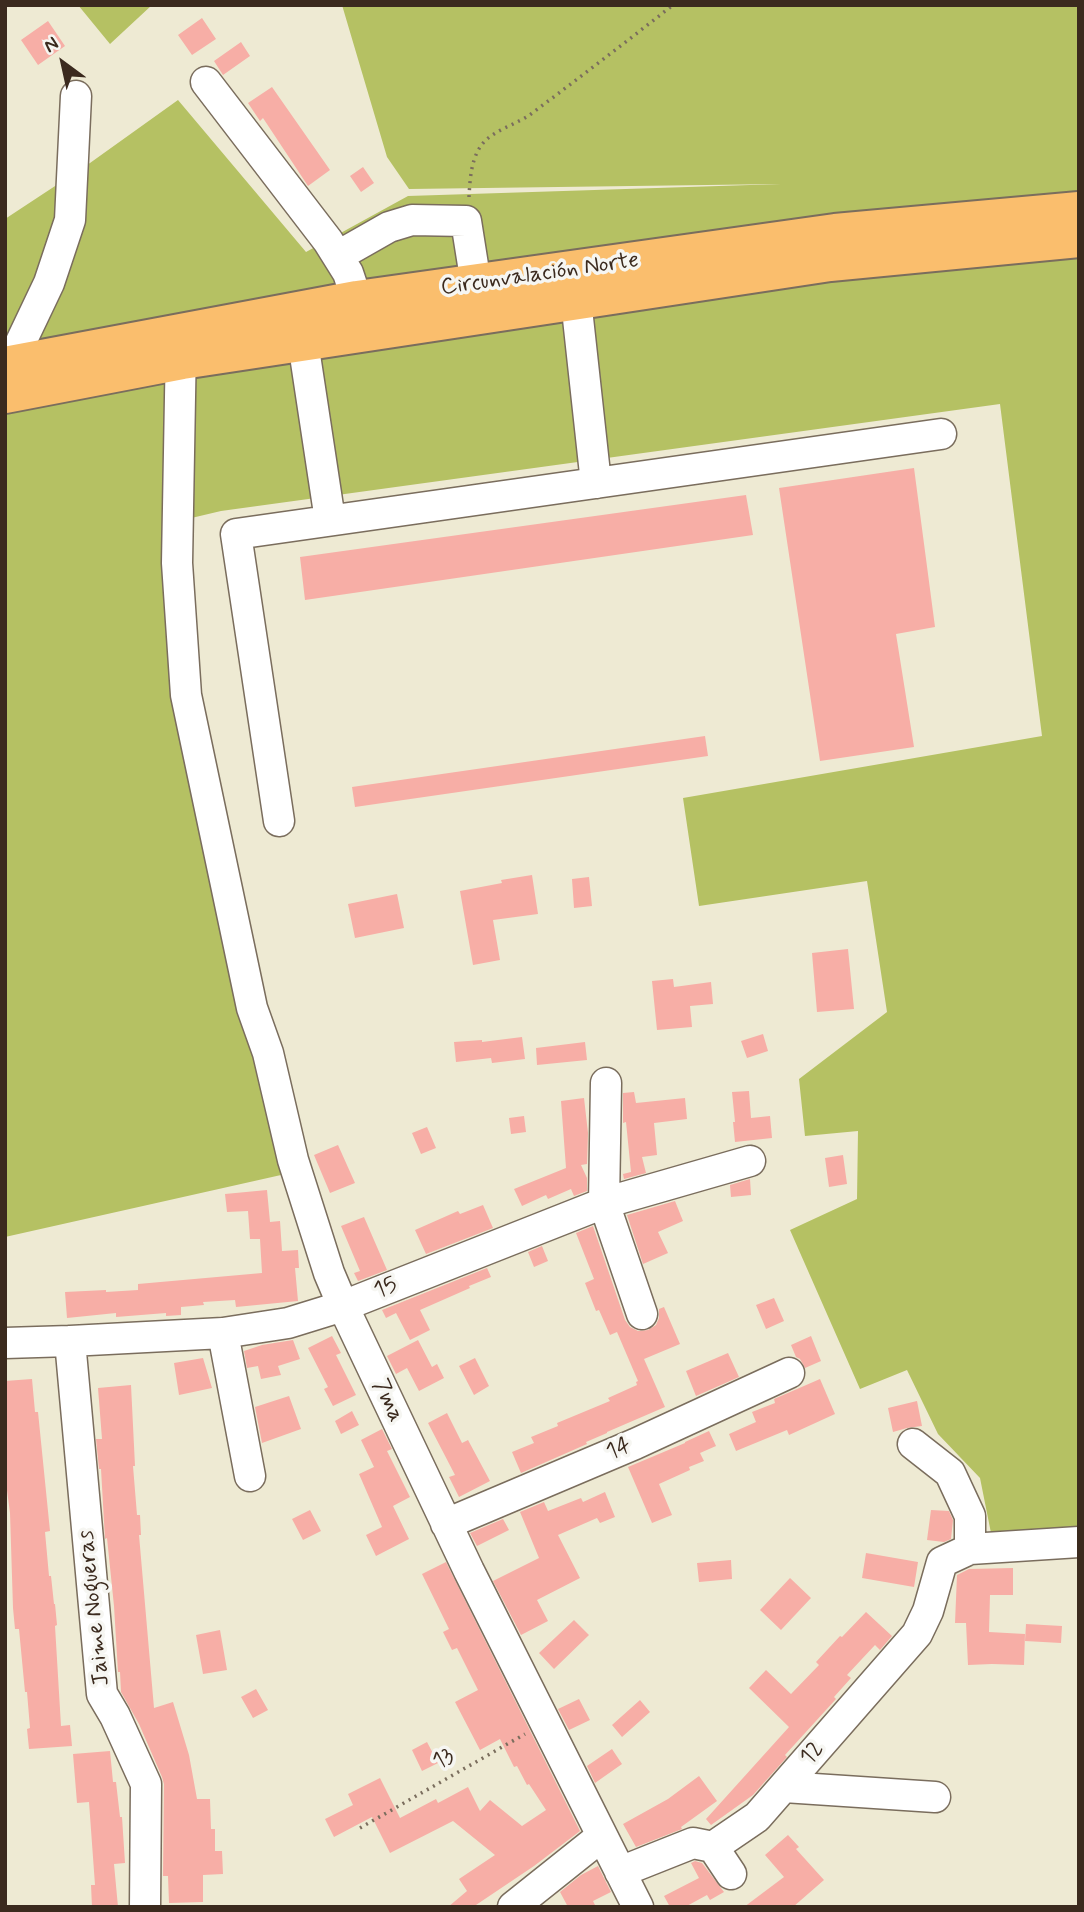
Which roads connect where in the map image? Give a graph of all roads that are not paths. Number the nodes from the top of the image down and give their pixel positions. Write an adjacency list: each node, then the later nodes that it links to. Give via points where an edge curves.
1 (206, 82): 5 (street)
2 (76, 96): 11 (street, via 70,220)
3 (1079, 211): 7 (highway, Circunvalación Norte, via 835,233)
4 (1079, 238): 7 (highway, Circunvalación Norte)
5 (338, 256): 6 (street, via 389,227 412,220 466,221); 8 (street)
6 (476, 284): 7 (highway, Circunvalación Norte); 8 (highway, Circunvalación Norte)
7 (573, 285): 9 (highway, Circunvalación Norte); 13 (street)
8 (357, 300): 10 (highway, Circunvalación Norte)
9 (303, 342): 10 (highway, Circunvalación Norte); 14 (street)
10 (182, 347): 11 (highway, Circunvalación Norte); 19 (street, 7ma, via 177,563 186,695 252,1008 268,1053 293,1160)
11 (7, 375)
12 (940, 434): 13 (street)
13 (596, 483): 14 (street)
14 (330, 520): 15 (street, via 236,534)
15 (279, 821)
16 (606, 1083): 18 (street)
17 (750, 1161): 18 (street, 15)
18 (604, 1203): 19 (street, 15); 20 (street)
19 (342, 1306): 21 (street, 15, via 288,1323); 27 (street, 7ma)
20 (642, 1314)
21 (223, 1333): 22 (street, 15); 26 (street)
22 (70, 1341): 23 (street, 15); 36 (street, Jaime Nogueras, via 102,1695 146,1784)
23 (5, 1343)
24 (789, 1373): 27 (street, 14)
25 (914, 1444): 29 (street, via 950,1473 970,1516)
26 (250, 1476)
27 (446, 1524): 32 (street, 7ma)
28 (1079, 1542): 29 (street)
29 (970, 1549): 30 (street, 12, via 942,1562 917,1634)
30 (784, 1787): 31 (street); 33 (street, 12, via 757,1817)
31 (935, 1797)
32 (602, 1836): 34 (street, 7ma); 37 (street)
33 (713, 1847): 34 (street, via 694,1843); 35 (street)
34 (620, 1872): 38 (street, 7ma)
35 (730, 1874)
36 (145, 1907)
37 (513, 1907)
38 (638, 1907)

